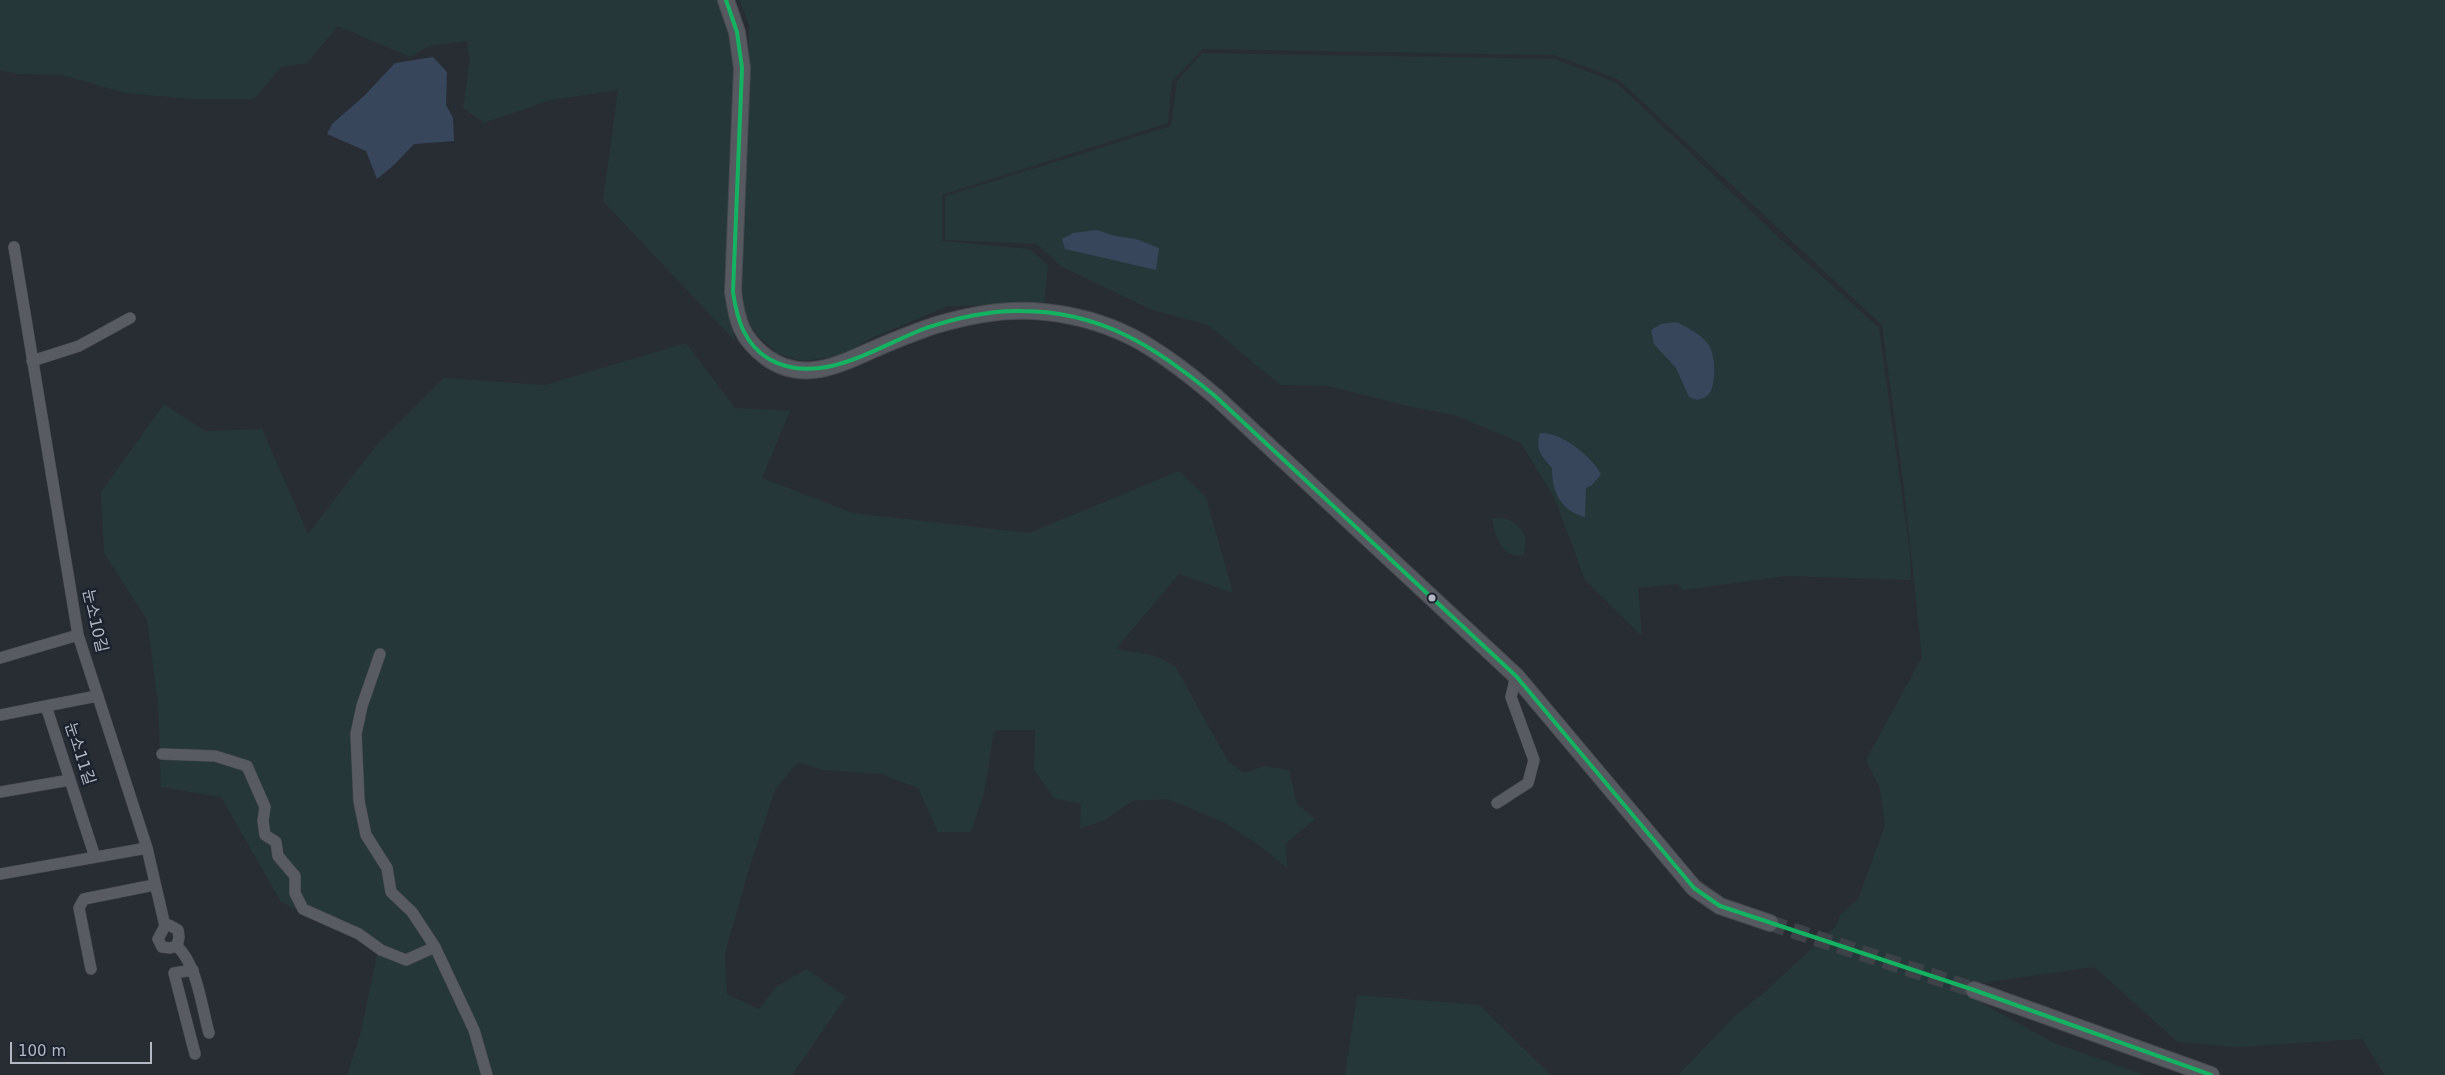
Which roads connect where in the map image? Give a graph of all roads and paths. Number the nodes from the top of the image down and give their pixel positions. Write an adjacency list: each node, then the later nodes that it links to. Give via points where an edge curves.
1 (726, 0): 8 (street, via 737,32 742,68 733,292 736,318 754,347 780,365 820,371 936,326 986,314 1034,311 1092,321 1119,330 1169,358 1215,396)
2 (14, 247): 4 (street, 눈소10길)
3 (130, 318): 4 (street, via 79,346)
4 (32, 361): 5 (street, 눈소10길)
5 (78, 635): 7 (street); 9 (street, 눈소10길)
6 (380, 654): 21 (street, via 356,734 358,801 366,835 388,868 391,892 412,912)
7 (0, 658)
8 (1516, 676): 15 (street, via 1511,697 1534,760 1528,783); 20 (street, via 1694,888 1720,906)
9 (97, 696): 10 (street); 16 (street, 눈소10길)
10 (46, 706): 11 (street); 13 (street, 눈소11길)
11 (0, 715)
12 (162, 754): 21 (street, via 215,756 247,766 265,807 265,835 276,842 278,856 294,876 295,893 303,909 406,960)
13 (70, 780): 14 (street); 17 (street, 눈소11길)
14 (0, 792)
15 (1497, 803)
16 (148, 848): 17 (street); 19 (street, 눈소10길)
17 (95, 857): 18 (street)
18 (0, 874)
19 (154, 884): 22 (street, via 84,899 79,908); 23 (street, 눈소10길, via 165,926 158,939 162,947 177,946)
20 (1770, 922)
21 (435, 947): 27 (street, via 474,1030)
22 (91, 969)
23 (193, 970): 25 (street); 26 (street, via 174,973)
24 (1974, 990): 28 (street)
25 (209, 1033)
26 (195, 1054)
27 (487, 1075)
28 (2211, 1075)

